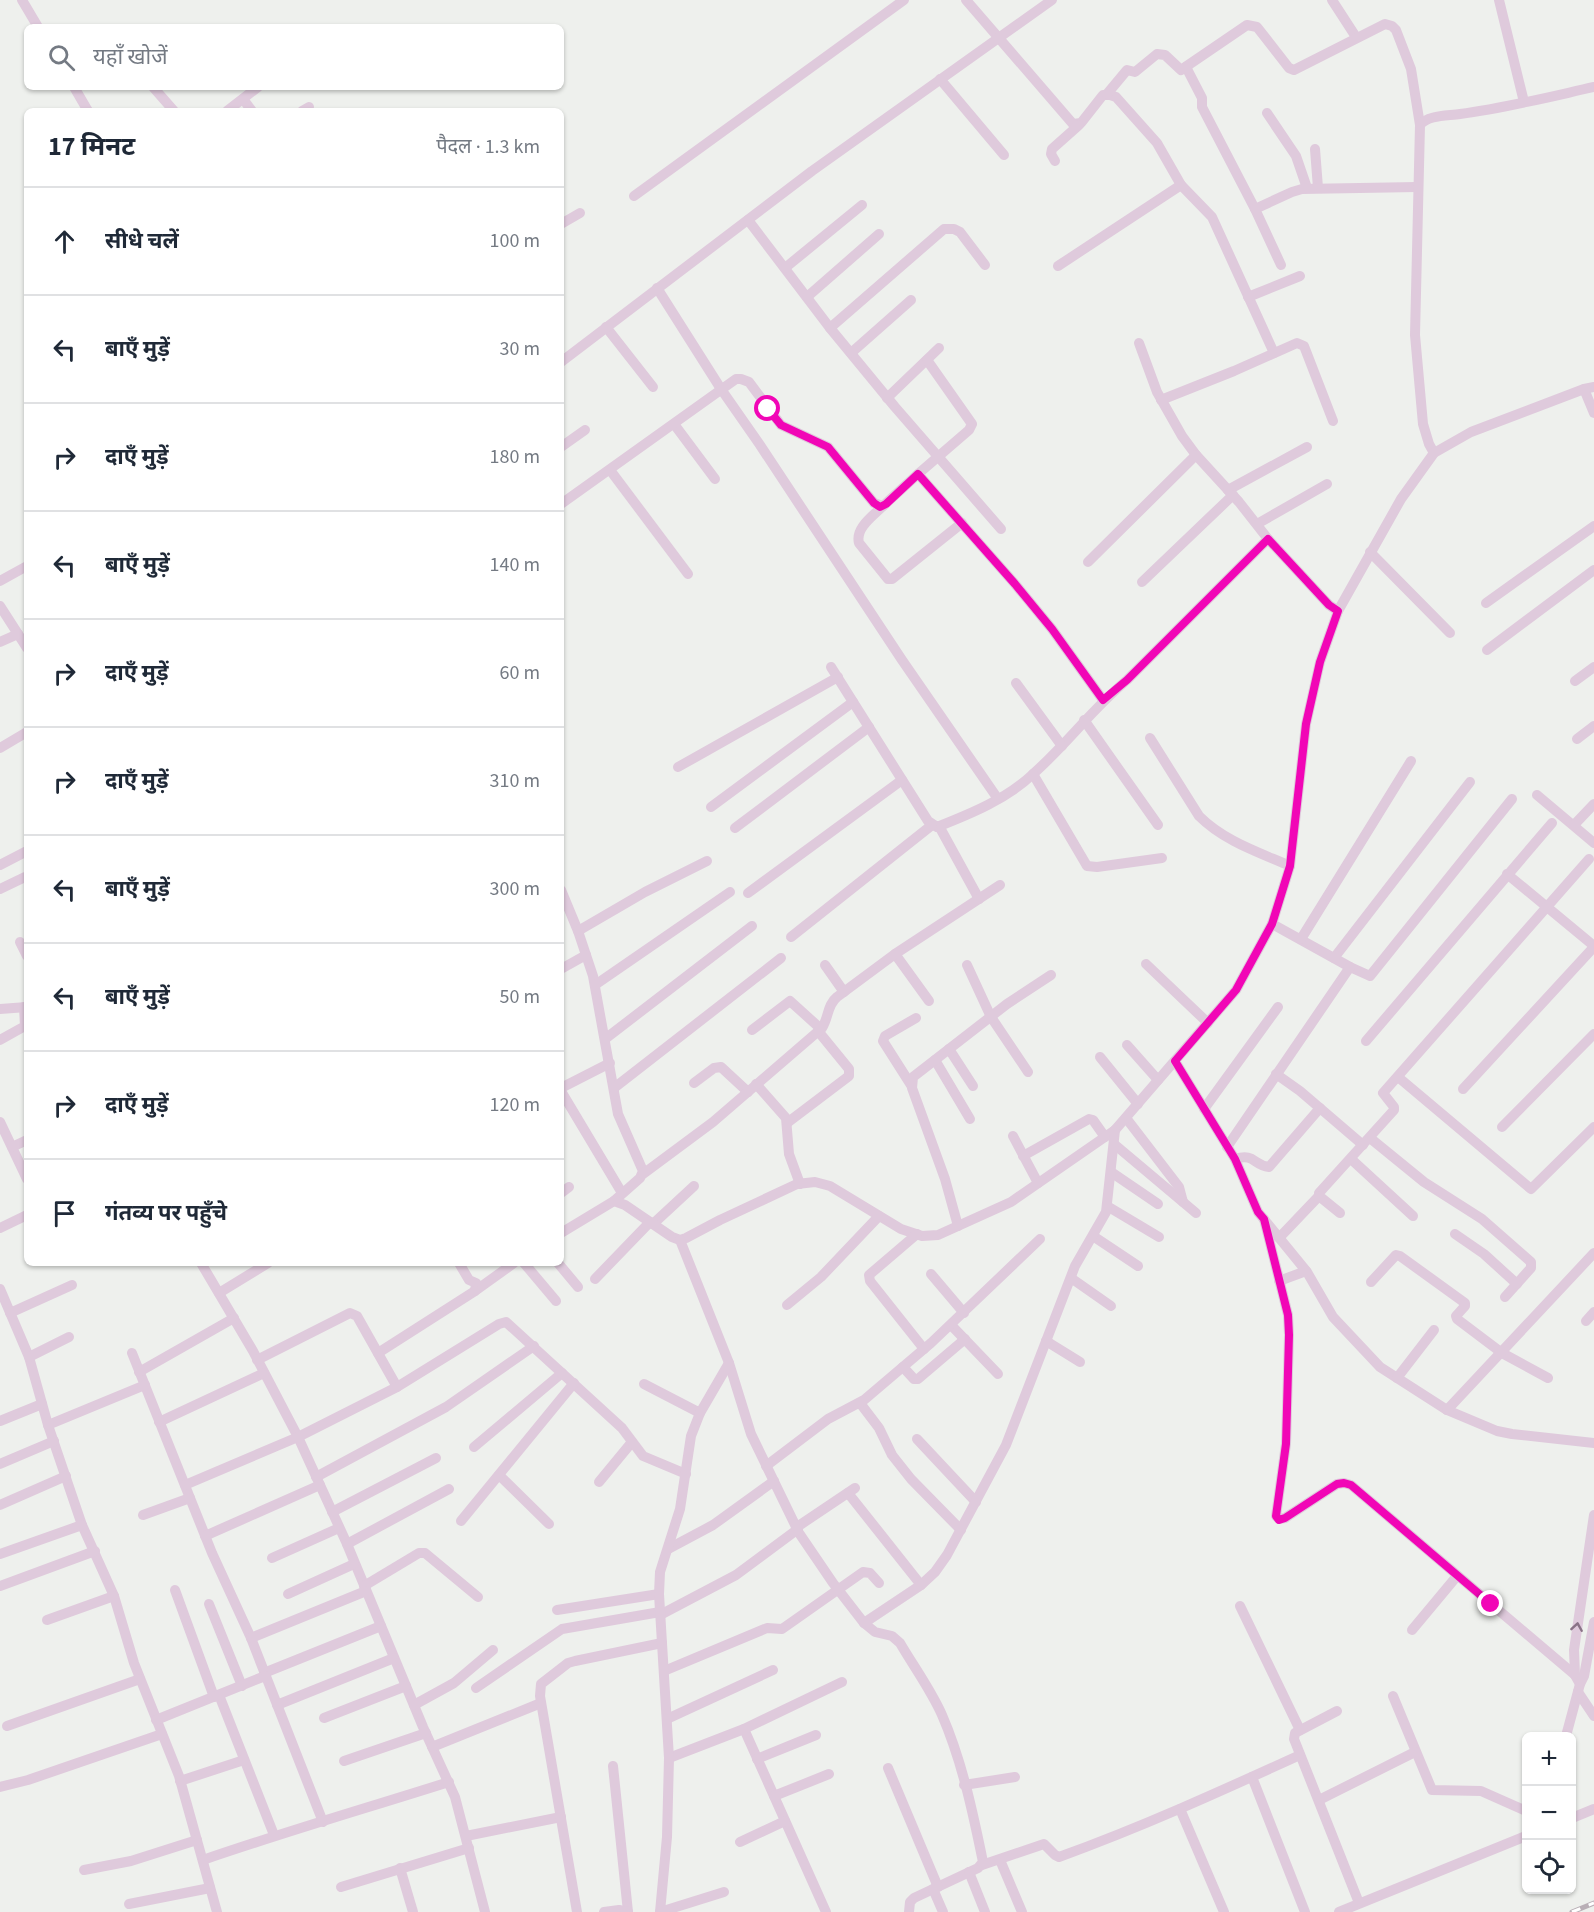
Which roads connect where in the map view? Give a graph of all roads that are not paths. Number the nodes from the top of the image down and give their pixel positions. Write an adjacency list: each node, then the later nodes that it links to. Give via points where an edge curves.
1 (22, 0): 7 (street)
2 (904, 0): 32 (street)
3 (966, 0): 8 (street)
4 (1052, 0): 8 (street)
5 (1332, 0): 9 (street)
6 (1499, 0): 18 (street)
7 (36, 24)
8 (998, 37): 11 (street); 24 (street, via 1070,121)
9 (1356, 37): 10 (street, via 1294,70 1251,25); 25 (street, via 1385,24 1396,30 1411,69)
10 (1186, 67): 16 (street, via 1179,70 1165,55 1157,54 1135,72 1127,70); 34 (street, via 1202,98 1202,107)
11 (940, 79): 27 (street); 36 (street)
12 (1594, 87): 18 (street)
13 (79, 90): 19 (street)
14 (156, 90): 20 (street)
15 (254, 90): 17 (street)
16 (1107, 94): 24 (street); 29 (street, via 1116,97 1151,136)
17 (243, 99): 21 (street); 22 (street)
18 (1524, 102): 25 (street, via 1434,117)
19 (87, 108)
20 (171, 108)
21 (231, 108)
22 (250, 108)
23 (1267, 112): 31 (street)
24 (1079, 125): 28 (street, via 1053,149)
25 (1420, 125): 30 (street)
26 (1315, 149): 31 (street)
27 (1004, 155)
28 (1055, 161)
29 (1181, 185): 41 (street); 46 (street, via 1212,217)
30 (1417, 186): 31 (street); 67 (street, via 1415,335 1423,424)
31 (1313, 188): 34 (street, via 1292,192)
32 (634, 196)
33 (862, 205): 42 (street)
34 (1255, 209): 40 (street)
35 (580, 213): 37 (street)
36 (748, 220): 42 (street); 44 (street)
37 (564, 222)
38 (879, 234): 45 (street)
39 (985, 265): 49 (street, via 960,232 944,229)
40 (1281, 265)
41 (1058, 266)
42 (784, 268): 45 (street)
43 (1300, 276): 46 (street)
44 (657, 288): 48 (street); 58 (street)
45 (807, 297): 49 (street)
46 (1248, 297): 53 (street)
47 (911, 300): 52 (street)
48 (606, 327): 54 (street); 56 (street)
49 (830, 328): 52 (street)
50 (1139, 343): 60 (street)
51 (939, 348): 55 (street)
52 (851, 353): 59 (street)
53 (1274, 353): 60 (street); 62 (street, via 1298,343 1304,346)
54 (564, 360)
55 (927, 360): 59 (street); 69 (street, via 972,424)
56 (653, 387)
57 (1589, 388): 61 (street); 67 (street, via 1472,432)
58 (721, 389): 63 (street); 76 (street, via 735,379 749,382 777,423 825,444 874,503); 118 (street)
59 (887, 398): 69 (street)
60 (1161, 400): 68 (street)
61 (1594, 412)
62 (1333, 421)
63 (674, 424): 70 (street); 72 (street)
64 (585, 430): 65 (street)
65 (564, 445)
66 (1307, 447): 74 (street)
67 (1434, 453): 82 (street)
68 (1196, 455): 74 (street); 83 (street)
69 (938, 456): 71 (street); 80 (street)
70 (610, 470): 75 (street); 86 (street)
71 (918, 474): 76 (street); 77 (street)
72 (715, 479)
73 (1327, 484): 78 (street)
74 (1231, 493): 78 (street); 88 (street)
75 (564, 502)
76 (883, 506): 77 (street, via 857,538 888,579)
77 (962, 523): 102 (street, via 1052,629)
78 (1257, 524): 81 (street)
79 (1594, 526): 89 (street)
80 (1001, 529)
81 (1268, 539): 91 (street); 102 (street)
82 (1370, 552): 91 (street); 92 (street)
83 (1088, 562)
84 (24, 568): 87 (street)
85 (1594, 570): 96 (street)
86 (688, 574)
87 (0, 580)
88 (1142, 582)
89 (1486, 603)
90 (0, 606): 93 (street)
91 (1338, 611): 134 (street, via 1320,662 1304,739)
92 (1450, 633)
93 (18, 634): 94 (street); 95 (street)
94 (0, 642)
95 (24, 643)
96 (1487, 650)
97 (831, 667): 99 (street)
98 (1594, 667): 100 (street)
99 (838, 677): 103 (street); 113 (street)
100 (1575, 681)
101 (1016, 683): 110 (street)
102 (1103, 700): 104 (street)
103 (853, 702): 106 (street); 121 (street)
104 (1084, 720): 110 (street); 124 (street)
105 (1594, 726): 109 (street)
106 (869, 727): 115 (street); 126 (street)
107 (24, 734): 111 (street)
108 (1150, 738): 134 (street, via 1199,816 1213,829)
109 (1577, 739)
110 (1062, 746): 114 (street)
111 (0, 748)
112 (1411, 761): 149 (street)
113 (678, 767)
114 (1033, 774): 118 (street); 130 (street, via 1087,866)
115 (902, 780): 123 (street); 141 (street)
116 (1470, 782): 156 (street)
117 (1537, 795): 125 (street)
118 (998, 799): 123 (street)
119 (1512, 799): 161 (street, via 1372,974 1367,976)
120 (1594, 804): 125 (street)
121 (711, 807)
122 (1552, 823): 135 (street)
123 (936, 825): 142 (street); 148 (street)
124 (1158, 825)
125 (1574, 825): 127 (street)
126 (735, 828)
127 (1594, 843)
128 (24, 852): 129 (street)
129 (15, 857): 133 (street); 136 (street)
130 (1161, 858)
131 (1589, 859): 143 (street)
132 (707, 861): 147 (street)
133 (0, 864)
134 (1290, 866): 145 (street)
135 (1508, 874): 143 (street); 178 (street)
136 (24, 875)
137 (24, 880): 139 (street)
138 (1000, 885): 142 (street)
139 (0, 889)
140 (730, 892): 163 (street)
141 (748, 893)
142 (979, 899): 153 (street)
143 (1547, 907): 151 (street); 187 (street)
144 (565, 913): 147 (street)
145 (1272, 924): 149 (street); 171 (street, via 1236,990)
146 (752, 927): 176 (street)
147 (578, 931): 154 (street)
148 (791, 937)
149 (1300, 939): 156 (street)
150 (20, 942): 152 (street)
151 (1594, 947): 195 (street)
152 (24, 950)
153 (895, 954): 164 (street); 165 (street)
154 (586, 955): 160 (street); 163 (street)
155 (781, 958): 193 (street)
156 (1334, 958): 161 (street)
157 (967, 964): 169 (street)
158 (1146, 964): 171 (street)
159 (825, 965): 164 (street)
160 (564, 967)
161 (1350, 967): 186 (street)
162 (1051, 975): 169 (street)
163 (595, 985): 176 (street)
164 (844, 992): 174 (street, via 832,1001)
165 (928, 1001)
166 (24, 1007): 168 (street)
167 (1278, 1007): 199 (street)
168 (0, 1009)
169 (991, 1017): 180 (street); 185 (street)
170 (916, 1018): 190 (street, via 883,1041)
171 (1208, 1023): 183 (street)
172 (24, 1027): 177 (street)
173 (752, 1030): 174 (street, via 790,1001)
174 (820, 1030): 194 (street); 203 (street, via 849,1069 849,1076)
175 (1594, 1034): 204 (street)
176 (605, 1039): 184 (street)
177 (0, 1040)
178 (1366, 1041)
179 (1127, 1045): 188 (street)
180 (949, 1049): 182 (street); 191 (street)
181 (1100, 1057): 197 (street)
182 (935, 1060): 190 (street, via 913,1077); 201 (street)
183 (1175, 1061): 188 (street); 199 (street)
184 (610, 1063): 192 (street); 193 (street)
185 (1028, 1072)
186 (1276, 1074): 198 (street); 211 (street)
187 (1398, 1077): 205 (street, via 1531,1189); 209 (street, via 1383,1095 1394,1108)
188 (1158, 1080): 197 (street)
189 (694, 1083): 194 (street, via 721,1067)
190 (911, 1085): 233 (street)
191 (973, 1086)
192 (564, 1088)
193 (614, 1088): 217 (street, via 618,1114)
194 (752, 1088): 203 (street, via 783,1114); 217 (street)
195 (1463, 1089)
196 (564, 1096): 222 (street)
197 (1138, 1104): 200 (street)
198 (1320, 1108): 209 (street); 213 (street, via 1269,1167 1251,1157)
199 (1204, 1109): 211 (street)
200 (1126, 1118): 208 (street); 223 (street, via 1179,1187)
201 (970, 1119)
202 (0, 1122): 210 (street)
203 (787, 1123): 219 (street, via 789,1150)
204 (1502, 1127)
205 (1594, 1127)
206 (1013, 1136): 212 (street)
207 (24, 1141): 210 (street)
208 (1109, 1141): 212 (street, via 1089,1119); 215 (street); 218 (street); 223 (street)
209 (1366, 1142): 214 (street); 257 (street, via 1482,1219 1531,1262 1531,1268)
210 (12, 1147): 216 (street)
211 (1227, 1147): 213 (street)
212 (1023, 1156): 218 (street)
213 (1235, 1159): 231 (street)
214 (1351, 1159): 221 (street); 230 (street)
215 (1111, 1172): 224 (street); 225 (street)
216 (24, 1173)
217 (643, 1174): 222 (street)
218 (1038, 1183): 233 (street, via 1011,1202)
219 (800, 1184): 229 (street, via 830,1186); 242 (street)
220 (694, 1186): 232 (street)
221 (1319, 1196): 227 (street); 240 (street)
222 (618, 1197): 232 (street); 235 (street)
223 (1183, 1202): 226 (street)
224 (1158, 1204)
225 (1107, 1206): 238 (street); 239 (street)
226 (1196, 1213)
227 (1340, 1213)
228 (24, 1216): 234 (street)
229 (879, 1216): 236 (street); 265 (street, via 821,1277)
230 (1413, 1216)
231 (1264, 1219): 240 (street); 255 (street)
232 (651, 1223): 242 (street); 254 (street)
233 (958, 1226): 236 (street, via 938,1235)
234 (0, 1228)
235 (564, 1231)
236 (917, 1234): 278 (street, via 869,1275)
237 (1455, 1234): 257 (street)
238 (1093, 1236): 250 (street); 253 (street)
239 (1159, 1237)
240 (1280, 1238): 251 (street)
241 (1040, 1239): 269 (street)
242 (680, 1240): 285 (street)
243 (1594, 1253): 281 (street)
244 (203, 1266): 262 (street)
245 (263, 1266): 262 (street)
246 (461, 1266): 261 (street, via 469,1280 476,1283)
247 (510, 1266): 261 (street)
248 (527, 1266): 264 (street)
249 (560, 1266): 259 (street)
250 (1138, 1266)
251 (1306, 1271): 255 (street); 291 (street, via 1333,1317 1380,1367)
252 (931, 1274): 269 (street)
253 (1071, 1278): 266 (street); 276 (street)
254 (595, 1279)
255 (1279, 1281): 340 (street, via 1288,1315 1290,1350 1286,1444 1276,1516 1279,1520 1285,1518 1344,1483)
256 (1371, 1282): 281 (street, via 1396,1255 1400,1256 1465,1303 1457,1319)
257 (1517, 1284): 263 (street)
258 (72, 1285): 268 (street)
259 (578, 1287)
260 (0, 1289): 268 (street)
261 (475, 1291): 280 (street)
262 (219, 1293): 270 (street)
263 (1505, 1297)
264 (556, 1301)
265 (787, 1305)
266 (1111, 1306)
267 (1594, 1312): 271 (street)
268 (10, 1313): 282 (street)
269 (964, 1313): 272 (street)
270 (234, 1318): 283 (street); 287 (street)
271 (1586, 1321)
272 (951, 1324): 275 (street); 278 (street)
273 (1434, 1330): 291 (street)
274 (69, 1337): 282 (street)
275 (965, 1338): 286 (street, via 918,1379); 290 (street)
276 (1046, 1341): 284 (street); 322 (street, via 1010,1436)
277 (534, 1346): 289 (street); 296 (street, via 503,1323); 316 (street, via 446,1407)
278 (924, 1349): 286 (street)
279 (132, 1353): 287 (street)
280 (378, 1353): 283 (street, via 357,1316 350,1313); 296 (street)
281 (1502, 1353): 292 (street); 299 (street)
282 (29, 1357): 298 (street)
283 (257, 1360): 288 (street)
284 (1080, 1362)
285 (729, 1363): 300 (street); 312 (street, via 751,1434)
286 (903, 1367): 297 (street)
287 (139, 1372): 295 (street)
288 (264, 1373): 302 (street); 304 (street)
289 (562, 1373): 293 (street); 309 (street)
290 (998, 1374)
291 (1397, 1378): 299 (street)
292 (1548, 1378)
293 (574, 1383): 307 (street); 314 (street)
294 (644, 1384): 300 (street)
295 (145, 1385): 302 (street); 303 (street)
296 (397, 1387): 304 (street)
297 (860, 1403): 312 (street, via 828,1419); 332 (street, via 911,1479)
298 (42, 1404): 301 (street); 303 (street)
299 (1447, 1410): 308 (street, via 1497,1431)
300 (700, 1413): 313 (street)
301 (0, 1421)
302 (159, 1422): 319 (street)
303 (48, 1425): 306 (street)
304 (298, 1437): 316 (street); 319 (street)
305 (917, 1439): 322 (street)
306 (54, 1441): 311 (street); 315 (street)
307 (632, 1442): 313 (street, via 643,1456); 318 (street)
308 (1594, 1443)
309 (474, 1447)
310 (436, 1458): 324 (street)
311 (0, 1464)
312 (766, 1466): 317 (street)
313 (686, 1474): 335 (street)
314 (499, 1475): 327 (street); 328 (street)
315 (66, 1476): 323 (street); 329 (street)
316 (318, 1481): 324 (street); 333 (street)
317 (774, 1481): 331 (street); 335 (street, via 713,1525)
318 (599, 1482)
319 (185, 1485): 321 (street)
320 (449, 1489): 334 (street)
321 (190, 1498): 325 (street); 333 (street)
322 (976, 1502): 332 (street)
323 (0, 1505)
324 (332, 1512): 330 (street)
325 (143, 1515)
326 (1594, 1515): 369 (street, one-way to 326, via 1574,1650)
327 (461, 1521)
328 (549, 1524)
329 (82, 1525): 336 (street); 337 (street)
330 (339, 1528): 334 (street); 338 (street)
331 (797, 1528): 342 (street, via 851,1490); 345 (street); 354 (street, via 736,1575)
332 (961, 1530): 342 (street, via 947,1556)
333 (205, 1536): 360 (street)
334 (347, 1544): 339 (street)
335 (668, 1549): 348 (street, via 660,1572)
336 (95, 1551): 343 (street); 349 (street)
337 (0, 1554)
338 (272, 1558)
339 (354, 1564): 344 (street); 347 (street)
340 (1457, 1576): 359 (street); 369 (street)
341 (879, 1583): 345 (street, via 867,1571)
342 (921, 1585): 357 (street)
343 (0, 1586)
344 (365, 1588): 350 (street, via 422,1552); 358 (street); 360 (street)
345 (837, 1589): 357 (street); 365 (street, via 782,1629 767,1628)
346 (175, 1590): 373 (street)
347 (288, 1594)
348 (659, 1594): 353 (street); 354 (street)
349 (114, 1596): 355 (street); 367 (street)
350 (478, 1597)
351 (209, 1604): 370 (street)
352 (1240, 1606): 385 (street)
353 (557, 1611)
354 (660, 1614): 361 (street); 372 (street, via 562,1629)
355 (47, 1620)
356 (1594, 1622): 369 (street, via 1584,1676)
357 (864, 1623): 404 (street, via 900,1643 942,1715)
358 (381, 1626): 363 (street); 366 (street)
359 (1412, 1630)
360 (251, 1638): 366 (street)
361 (662, 1643): 365 (street); 375 (street, via 568,1663 541,1684)
362 (493, 1650): 377 (street, via 454,1683)
363 (394, 1658): 371 (street); 376 (street)
364 (773, 1670): 381 (street)
365 (664, 1671): 381 (street)
366 (265, 1675): 370 (street); 376 (street)
367 (140, 1679): 382 (street); 383 (street)
368 (842, 1682): 384 (street)
369 (1578, 1684): 379 (street); 386 (street)
370 (242, 1686): 373 (street)
371 (406, 1686): 377 (street); 380 (street)
372 (476, 1688)
373 (217, 1696): 382 (street); 395 (street)
374 (1393, 1696): 391 (street)
375 (541, 1703): 390 (street); 412 (street)
376 (277, 1705): 414 (street)
377 (414, 1705): 387 (street)
378 (1337, 1711): 385 (street)
379 (1594, 1716)
380 (324, 1718)
381 (667, 1719): 393 (street)
382 (156, 1720): 388 (street)
383 (7, 1726)
384 (744, 1729): 393 (street); 394 (street)
385 (1300, 1730): 392 (street, via 1294,1736)
386 (1567, 1732)
387 (426, 1733): 390 (street); 396 (street)
388 (162, 1734): 402 (street); 405 (street)
389 (816, 1735): 394 (street)
390 (432, 1747): 403 (street)
391 (1415, 1752): 407 (street); 409 (street, via 1432,1790 1481,1791)
392 (1300, 1755): 400 (street); 407 (street)
393 (669, 1758): 438 (street)
394 (757, 1759): 406 (street)
395 (244, 1760): 402 (street); 415 (street)
396 (344, 1761)
397 (613, 1766): 437 (street)
398 (888, 1768): 428 (street)
399 (829, 1774): 406 (street)
400 (1252, 1776): 408 (street); 445 (street)
401 (1016, 1777): 404 (street)
402 (180, 1781): 417 (street)
403 (448, 1782): 414 (street); 418 (street)
404 (964, 1785): 422 (street)
405 (0, 1788)
406 (774, 1796): 413 (street)
407 (1319, 1800): 431 (street)
408 (1180, 1809): 421 (street, via 1059,1857 1044,1844); 444 (street)
409 (1522, 1809)
410 (1594, 1809): 411 (street)
411 (1576, 1816)
412 (561, 1817): 418 (street); 435 (street)
413 (785, 1821): 419 (street); 439 (street)
414 (323, 1822): 415 (street)
415 (274, 1835): 420 (street)
416 (1522, 1838): 431 (street)
417 (197, 1840): 420 (street); 424 (street, via 131,1861)
418 (467, 1842): 423 (street); 434 (street)
419 (740, 1842)
420 (203, 1860): 427 (street)
421 (1000, 1860): 422 (street); 443 (street)
422 (982, 1865): 425 (street)
423 (400, 1868): 426 (street); 433 (street)
424 (84, 1870)
425 (969, 1872): 428 (street); 442 (street)
426 (341, 1887)
427 (210, 1888): 430 (street); 432 (street)
428 (936, 1888): 440 (street, via 914,1898); 441 (street)
429 (724, 1892): 438 (street)
430 (129, 1904)
431 (1359, 1904): 446 (street)
432 (217, 1912)
433 (414, 1912)
434 (485, 1912)
435 (577, 1912)
436 (604, 1912): 437 (street)
437 (628, 1912)
438 (660, 1912)
439 (826, 1912)
440 (909, 1912)
441 (944, 1912)
442 (985, 1912)
443 (1022, 1912)
444 (1224, 1912)
445 (1305, 1912)
446 (1339, 1912)

